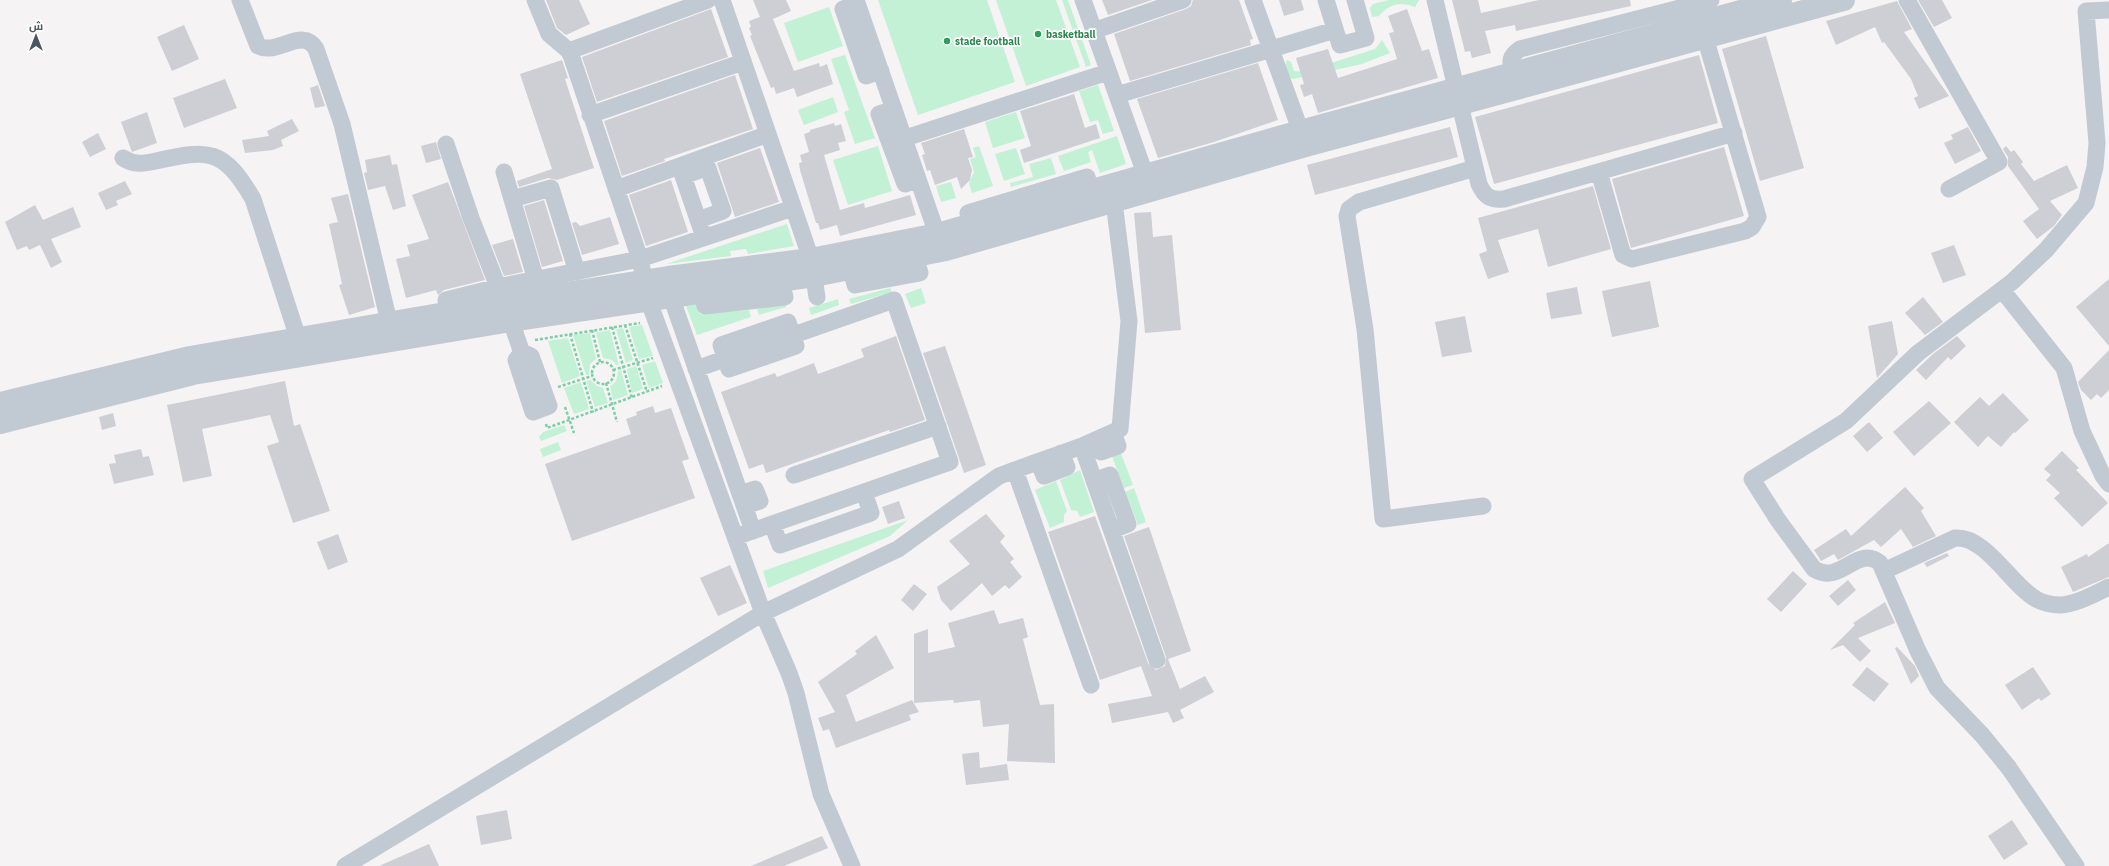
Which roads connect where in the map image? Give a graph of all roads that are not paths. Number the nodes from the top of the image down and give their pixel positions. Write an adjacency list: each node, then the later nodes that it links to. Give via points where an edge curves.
1 (240, 0): 56 (street, via 258,46 275,48 302,39 313,43 316,49 342,124)
2 (535, 0): 20 (street, via 549,34)
3 (708, 0): 20 (street)
4 (722, 0): 21 (street)
5 (1083, 0): 17 (street)
6 (1183, 0): 17 (street)
7 (1253, 0): 19 (street)
8 (1354, 0): 14 (street); 18 (street, via 1366,38 1340,45)
9 (1435, 0): 24 (street)
10 (1781, 0): 16 (street)
11 (1844, 0): 16 (street)
12 (1907, 0): 38 (street, via 1999,162)
13 (857, 2): 29 (street, via 843,9 866,76 881,71 894,109 878,114)
14 (1327, 4): 18 (street)
15 (2109, 10): 51 (street, via 2086,12 2097,142 2095,166 2086,203 2046,250)
16 (1701, 12): 24 (street); 24 (street, via 1513,73); 26 (street)
17 (1093, 30): 22 (street)
18 (1335, 30): 19 (street)
19 (1270, 49): 23 (street); 28 (street)
20 (569, 51): 25 (street)
21 (743, 62): 25 (street); 27 (street)
22 (1108, 72): 23 (street); 29 (street)
23 (1117, 95): 36 (street)
24 (1457, 96): 28 (street); 33 (street)
25 (590, 115): 37 (street)
26 (1734, 133): 35 (street); 35 (street, via 1758,217 1752,227 1745,231 1632,259 1623,255)
27 (768, 134): 32 (street); 41 (street)
28 (1303, 138): 36 (street)
29 (897, 141): 44 (street, via 905,184 918,179)
30 (446, 144): 49 (street)
31 (123, 158): 58 (street, via 130,163 140,164 200,154 212,156 229,166 243,181 253,199)
32 (706, 162): 37 (street); 42 (street, via 683,176); 42 (street, via 723,211)
33 (1475, 168): 35 (street, via 1484,195 1492,200 1504,199); 71 (street, via 1359,202 1349,209 1347,216 1365,329 1383,519)
34 (504, 172): 39 (street)
35 (1599, 172)
36 (1148, 183): 40 (street); 44 (street, via 1092,190 972,224)
37 (616, 189): 45 (street)
38 (1949, 189)
39 (512, 199): 47 (street, via 551,188); 48 (street)
40 (1114, 202): 44 (street); 65 (street, via 1129,321 1120,429 1113,432 1118,446 1101,452)
41 (793, 208): 43 (street); 46 (street)
42 (698, 220): 43 (street)
43 (704, 237): 45 (street)
44 (941, 242): 46 (street); 46 (street, via 915,256 851,269)
45 (640, 260): 47 (street); 50 (street)
46 (813, 268): 50 (street); 50 (street, via 781,281 701,292); 52 (street)
47 (577, 272): 48 (street)
48 (536, 280): 49 (street)
49 (498, 287): 54 (street, via 446,300)
50 (646, 290): 54 (street); 55 (street); 75 (street)
51 (2002, 290): 69 (street, via 2064,368 2082,431); 76 (street, via 1918,353 1846,421 1752,479 1814,569 1820,573 1831,574 1864,557 1873,558 1880,563)
52 (817, 297)
53 (674, 305): 60 (street)
54 (448, 312): 56 (street)
55 (511, 321): 62 (street); 63 (street, via 193,374)
56 (389, 322): 58 (street)
57 (792, 335): 59 (street, via 796,346 729,369); 59 (street, via 788,322 780,324 721,345); 64 (street, via 817,327 814,320 832,314 834,321 894,300)
58 (298, 338): 61 (street, via 190,357)
59 (726, 358): 60 (street)
60 (696, 369): 74 (street)
61 (0, 403)
62 (544, 412)
63 (0, 423)
64 (938, 426): 67 (street); 68 (street, via 954,472 905,489)
65 (1089, 443): 66 (street, via 1062,453 1067,467 1044,476 1039,462); 79 (street, via 1094,481 1110,475 1128,524 1112,530)
66 (1015, 470): 78 (street, via 999,476 898,549); 80 (street)
67 (794, 475)
68 (909, 477): 70 (street); 72 (street, via 912,464 798,503)
69 (2109, 484)
70 (864, 492): 72 (street); 73 (street, via 871,513 850,521 780,545)
71 (1483, 506)
72 (802, 514): 73 (street)
73 (772, 524): 74 (street)
74 (753, 531): 75 (street)
75 (735, 537): 78 (street)
76 (1884, 571): 77 (street, via 1955,538 1963,537 1981,547 2036,599 2060,605 2076,602); 83 (street, via 1918,651 1937,688 1982,735 2009,768)
77 (2109, 587)
78 (763, 613): 81 (street); 82 (street, via 796,693 821,794)
79 (1158, 660)
80 (1091, 685)
81 (345, 866)
82 (852, 866)
83 (2076, 866)

